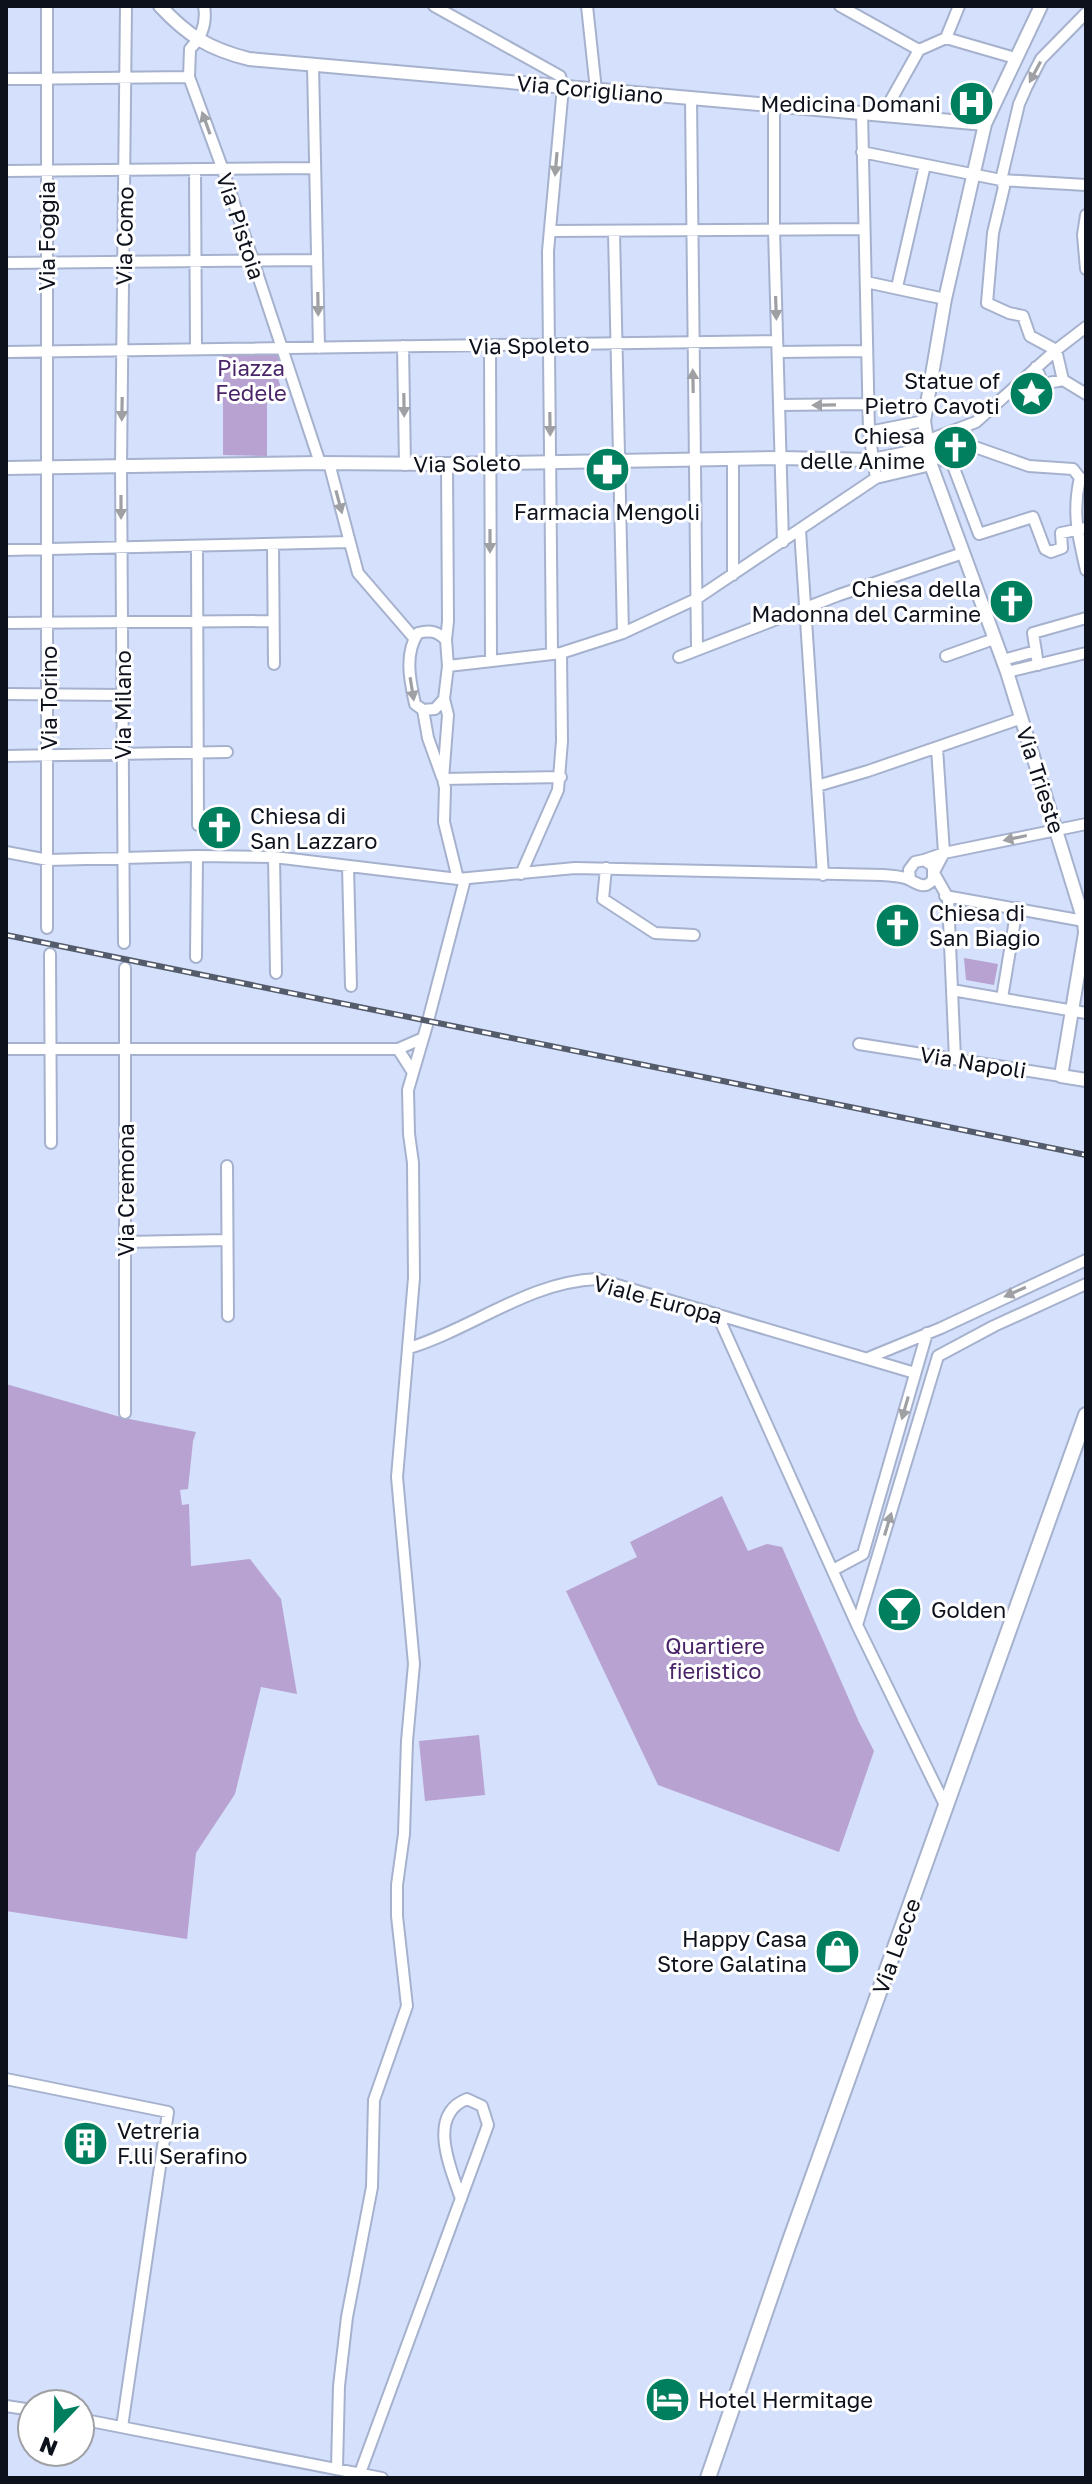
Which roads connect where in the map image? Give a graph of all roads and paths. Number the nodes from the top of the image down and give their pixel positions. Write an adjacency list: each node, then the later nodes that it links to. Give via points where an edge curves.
1 (47, 6): 17 (street, Via Foggia)
2 (126, 6): 18 (street, Via Como)
3 (160, 6): 12 (street)
4 (204, 6): 12 (street, via 205,26)
5 (434, 6): 20 (street, via 560,76)
6 (587, 6): 21 (street)
7 (840, 6): 13 (street)
8 (959, 6): 11 (street)
9 (1041, 6): 14 (street, Via Trieste)
10 (1086, 13): 36 (street, one-way to 36, via 1041,59 1027,86)
11 (946, 38): 13 (street); 14 (street)
12 (198, 41): 15 (street, Via Corigliano, via 249,59); 16 (street, via 190,49)
13 (919, 50): 25 (street)
14 (1015, 58): 26 (street, Via Trieste)
15 (313, 65): 20 (street, Via Corigliano); 29 (street)
16 (189, 77): 18 (street); 32 (street, Via Pistoia, one-way to 16)
17 (46, 78): 18 (street); 19 (street); 34 (street, Via Foggia)
18 (125, 78): 31 (street, Via Como)
19 (6, 79)
20 (563, 87): 21 (street, Via Corigliano); 41 (street, one-way to 41)
21 (596, 90): 22 (street, Via Corigliano)
22 (691, 98): 23 (street, Via Corigliano); 42 (street)
23 (774, 106): 24 (street, Via Corigliano); 40 (street)
24 (862, 112): 25 (street, Via Corigliano); 27 (street)
25 (883, 114): 26 (street, Via Corigliano)
26 (985, 124): 35 (street, Via Trieste)
27 (862, 152): 28 (street); 39 (street)
28 (925, 165): 35 (street); 52 (street)
29 (315, 168): 32 (street); 44 (street)
30 (195, 169): 31 (street); 32 (street); 45 (street)
31 (125, 170): 34 (street); 47 (street, Via Como)
32 (223, 170): 46 (street, Via Pistoia)
33 (6, 171): 34 (street)
34 (46, 171): 49 (street, Via Foggia)
35 (973, 175): 36 (street); 53 (street, Via Trieste)
36 (1001, 180): 37 (street); 64 (street, via 987,303 1023,316 1030,336)
37 (1086, 185)
38 (1086, 215): 50 (street)
39 (864, 229): 40 (street); 51 (street)
40 (774, 230): 42 (street); 61 (street, one-way to 61)
41 (550, 231): 43 (street); 56 (street)
42 (693, 231): 43 (street); 55 (street)
43 (614, 232): 57 (street)
44 (317, 260): 46 (street); 62 (street, one-way to 62)
45 (195, 261): 46 (street); 47 (street); 63 (street)
46 (252, 261): 60 (street, Via Pistoia)
47 (124, 262): 49 (street); 68 (street, Via Como)
48 (6, 263): 49 (street)
49 (46, 263): 67 (street, Via Foggia)
50 (1086, 269)
51 (866, 282): 52 (street); 65 (street)
52 (897, 287): 53 (street)
53 (945, 299): 74 (street, Via Trieste)
54 (1086, 327): 64 (street)
55 (693, 342): 57 (street, Via Spoleto); 61 (street, Via Spoleto); 79 (street, one-way to 55)
56 (549, 344): 57 (street, Via Spoleto); 58 (street, Via Spoleto); 83 (street, one-way to 83)
57 (616, 344): 82 (street)
58 (490, 345): 59 (street, Via Spoleto); 85 (street)
59 (403, 346): 62 (street, Via Spoleto); 87 (street, one-way to 87)
60 (282, 347): 62 (street, Via Spoleto); 63 (street, Via Spoleto); 84 (street, Via Pistoia)
61 (778, 347): 65 (street, Via Spoleto); 73 (street)
62 (319, 348)
63 (196, 349): 68 (street, Via Spoleto)
64 (1056, 350): 69 (street); 70 (street)
65 (867, 351): 72 (street)
66 (6, 352): 67 (street, Via Spoleto)
67 (47, 352): 68 (street, Via Spoleto); 89 (street, Via Foggia)
68 (123, 352): 88 (street, Via Como, one-way to 88)
69 (1036, 367): 70 (street, via 1043,384); 75 (street, via 976,422)
70 (1063, 380): 71 (street)
71 (1086, 394)
72 (868, 404): 73 (street, one-way to 73); 76 (street)
73 (779, 405): 78 (street)
74 (924, 421): 76 (street); 77 (street, Via Trieste)
75 (963, 427): 77 (street); 92 (street, via 972,446 1029,466 1073,469)
76 (869, 432): 81 (street)
77 (928, 453): 81 (street, Via Soleto); 91 (street); 93 (street, via 952,463 979,534 1033,517 1051,552 1062,548 1061,533); 102 (street, Via Trieste)
78 (781, 458): 80 (street, Via Soleto); 81 (street, Via Soleto); 96 (street)
79 (695, 459): 80 (street, Via Soleto); 82 (street, Via Soleto); 105 (street)
80 (733, 459): 104 (street)
81 (872, 460): 91 (street)
82 (618, 461): 83 (street, Via Soleto); 113 (street)
83 (551, 462): 85 (street, Via Soleto); 119 (street)
84 (324, 463): 87 (street, Via Soleto); 88 (street, Via Soleto); 95 (street, Via Pistoia, one-way to 95)
85 (490, 463): 86 (street, Via Soleto); 123 (street, one-way to 123)
86 (447, 464): 87 (street, Via Soleto); 116 (street)
87 (405, 465)
88 (121, 466): 89 (street, Via Soleto); 99 (street, Via Milano, one-way to 99)
89 (48, 467): 90 (street, Via Soleto); 100 (street, Via Torino)
90 (6, 468)
91 (876, 478): 94 (street)
92 (1083, 479): 93 (street, via 1074,502)
93 (1081, 529): 103 (street)
94 (800, 530): 96 (street); 106 (street)
95 (350, 542): 97 (street); 114 (street, Via Pistoia, via 358,573)
96 (783, 542): 104 (street)
97 (273, 545): 98 (street); 108 (street)
98 (197, 547): 99 (street); 111 (street)
99 (122, 548): 100 (street); 110 (street, Via Milano)
100 (48, 549): 101 (street); 109 (street, Via Torino)
101 (6, 550)
102 (963, 553): 106 (street); 115 (street, Via Trieste)
103 (1086, 570)
104 (733, 575): 105 (street)
105 (696, 599): 113 (street); 117 (street)
106 (806, 607): 117 (street); 142 (street)
107 (1086, 618): 118 (street, via 1033,633)
108 (271, 621): 111 (street); 124 (street)
109 (48, 622): 110 (street); 112 (street); 129 (street, Via Torino)
110 (122, 622): 111 (street); 130 (street, Via Milano)
111 (198, 622): 136 (street)
112 (6, 623)
113 (623, 633): 119 (street)
114 (414, 638): 116 (street, via 428,631); 132 (street, one-way to 132, via 410,684 415,704)
115 (994, 639): 121 (street); 127 (street, Via Trieste)
116 (446, 640): 126 (street)
117 (697, 650): 122 (street)
118 (1036, 651): 125 (street); 127 (street)
119 (556, 653): 123 (street); 140 (street)
120 (1086, 653): 125 (street)
121 (946, 656)
122 (679, 657)
123 (491, 660): 126 (street)
124 (274, 664)
125 (1038, 665): 127 (street)
126 (448, 666): 131 (street)
127 (1005, 666): 133 (street, Via Trieste)
128 (6, 694): 129 (street)
129 (48, 694): 130 (street); 137 (street, Via Torino)
130 (122, 695): 139 (street, Via Milano)
131 (444, 699): 132 (street, via 435,709); 141 (street, via 448,715)
132 (423, 710): 141 (street)
133 (1022, 718): 134 (street); 145 (street, Via Trieste)
134 (937, 748): 142 (street); 147 (street)
135 (227, 752): 136 (street)
136 (197, 753): 139 (street); 144 (street)
137 (48, 755): 138 (street); 139 (street); 151 (street, Via Torino)
138 (6, 756)
139 (122, 756): 150 (street, Via Milano)
140 (561, 777): 141 (street); 157 (street)
141 (443, 779): 160 (street, via 444,822)
142 (817, 786): 158 (street)
143 (1086, 824): 145 (street)
144 (198, 825)
145 (1058, 830): 147 (street, one-way to 147); 165 (street, Via Trieste)
146 (6, 852): 151 (street)
147 (944, 853): 152 (street); 156 (street)
148 (197, 856): 149 (street); 150 (street); 170 (street)
149 (274, 857): 154 (street); 172 (street)
150 (123, 858): 151 (street); 168 (street, Via Milano)
151 (48, 860): 166 (street, Via Torino)
152 (924, 860): 153 (street); 156 (street)
153 (911, 865): 159 (street); 161 (street)
154 (348, 866): 160 (street); 173 (street)
155 (606, 868): 157 (street); 158 (street); 167 (street, via 603,899 655,933)
156 (935, 873): 162 (street); 163 (street)
157 (521, 874): 160 (street)
158 (823, 875): 159 (street)
159 (883, 875): 161 (street)
160 (462, 879): 178 (street)
161 (910, 880): 162 (street)
162 (926, 886): 163 (street)
163 (948, 898): 164 (street); 174 (street)
164 (1017, 908): 165 (street); 175 (street)
165 (1085, 921): 176 (street, Via Trieste)
166 (47, 928)
167 (694, 935)
168 (124, 943)
169 (50, 954): 180 (street)
170 (196, 957)
171 (125, 968): 181 (street, Via Cremona)
172 (276, 973)
173 (351, 986)
174 (952, 990): 175 (street); 184 (street)
175 (1002, 998): 176 (street)
176 (1072, 1010): 177 (street); 186 (street, Via Trieste)
177 (1086, 1013)
178 (421, 1039): 183 (street); 185 (street)
179 (859, 1044): 184 (street, Via Napoli)
180 (52, 1048): 181 (street); 182 (street); 188 (street)
181 (126, 1048): 183 (street); 191 (street, Via Cremona)
182 (6, 1049)
183 (398, 1049): 185 (street)
184 (955, 1059): 186 (street, Via Napoli)
185 (412, 1071): 197 (street, via 408,1119 414,1278)
186 (1061, 1076): 187 (street, Via Napoli)
187 (1086, 1080)
188 (51, 1143)
189 (227, 1166): 190 (street)
190 (227, 1240): 191 (street); 195 (street)
191 (125, 1242): 201 (street, Via Cremona)
192 (1086, 1260): 196 (street, one-way to 196)
193 (1086, 1284): 198 (street)
194 (717, 1314): 197 (street, Viale Europa, via 597,1279 575,1280 544,1288); 199 (street, Viale Europa); 206 (street)
195 (228, 1316)
196 (927, 1333): 198 (street); 199 (street); 200 (street)
197 (409, 1348): 213 (street, via 397,1477 414,1664 397,1916 407,2006 374,2100 372,2187 347,2317)
198 (938, 1356): 205 (street, one-way to 198)
199 (868, 1358): 200 (street, Viale Europa)
200 (915, 1373): 204 (street, one-way to 204)
201 (125, 1413)
202 (1086, 1415): 203 (main road, Via Lecce)
203 (1080, 1449): 208 (main road, Via Lecce)
204 (863, 1554): 205 (street); 206 (street)
205 (878, 1559): 207 (street)
206 (833, 1570): 207 (street)
207 (857, 1625): 208 (street)
208 (946, 1807): 216 (main road, Via Lecce)
209 (6, 2079): 212 (street, via 168,2112)
210 (461, 2199): 210 (street, via 443,2137 448,2113 467,2099 482,2106 488,2125); 214 (street)
211 (96, 2422): 212 (street)
212 (122, 2427): 213 (street)
213 (337, 2468): 214 (street)
214 (356, 2474): 215 (street)
215 (382, 2478)
216 (708, 2478)

